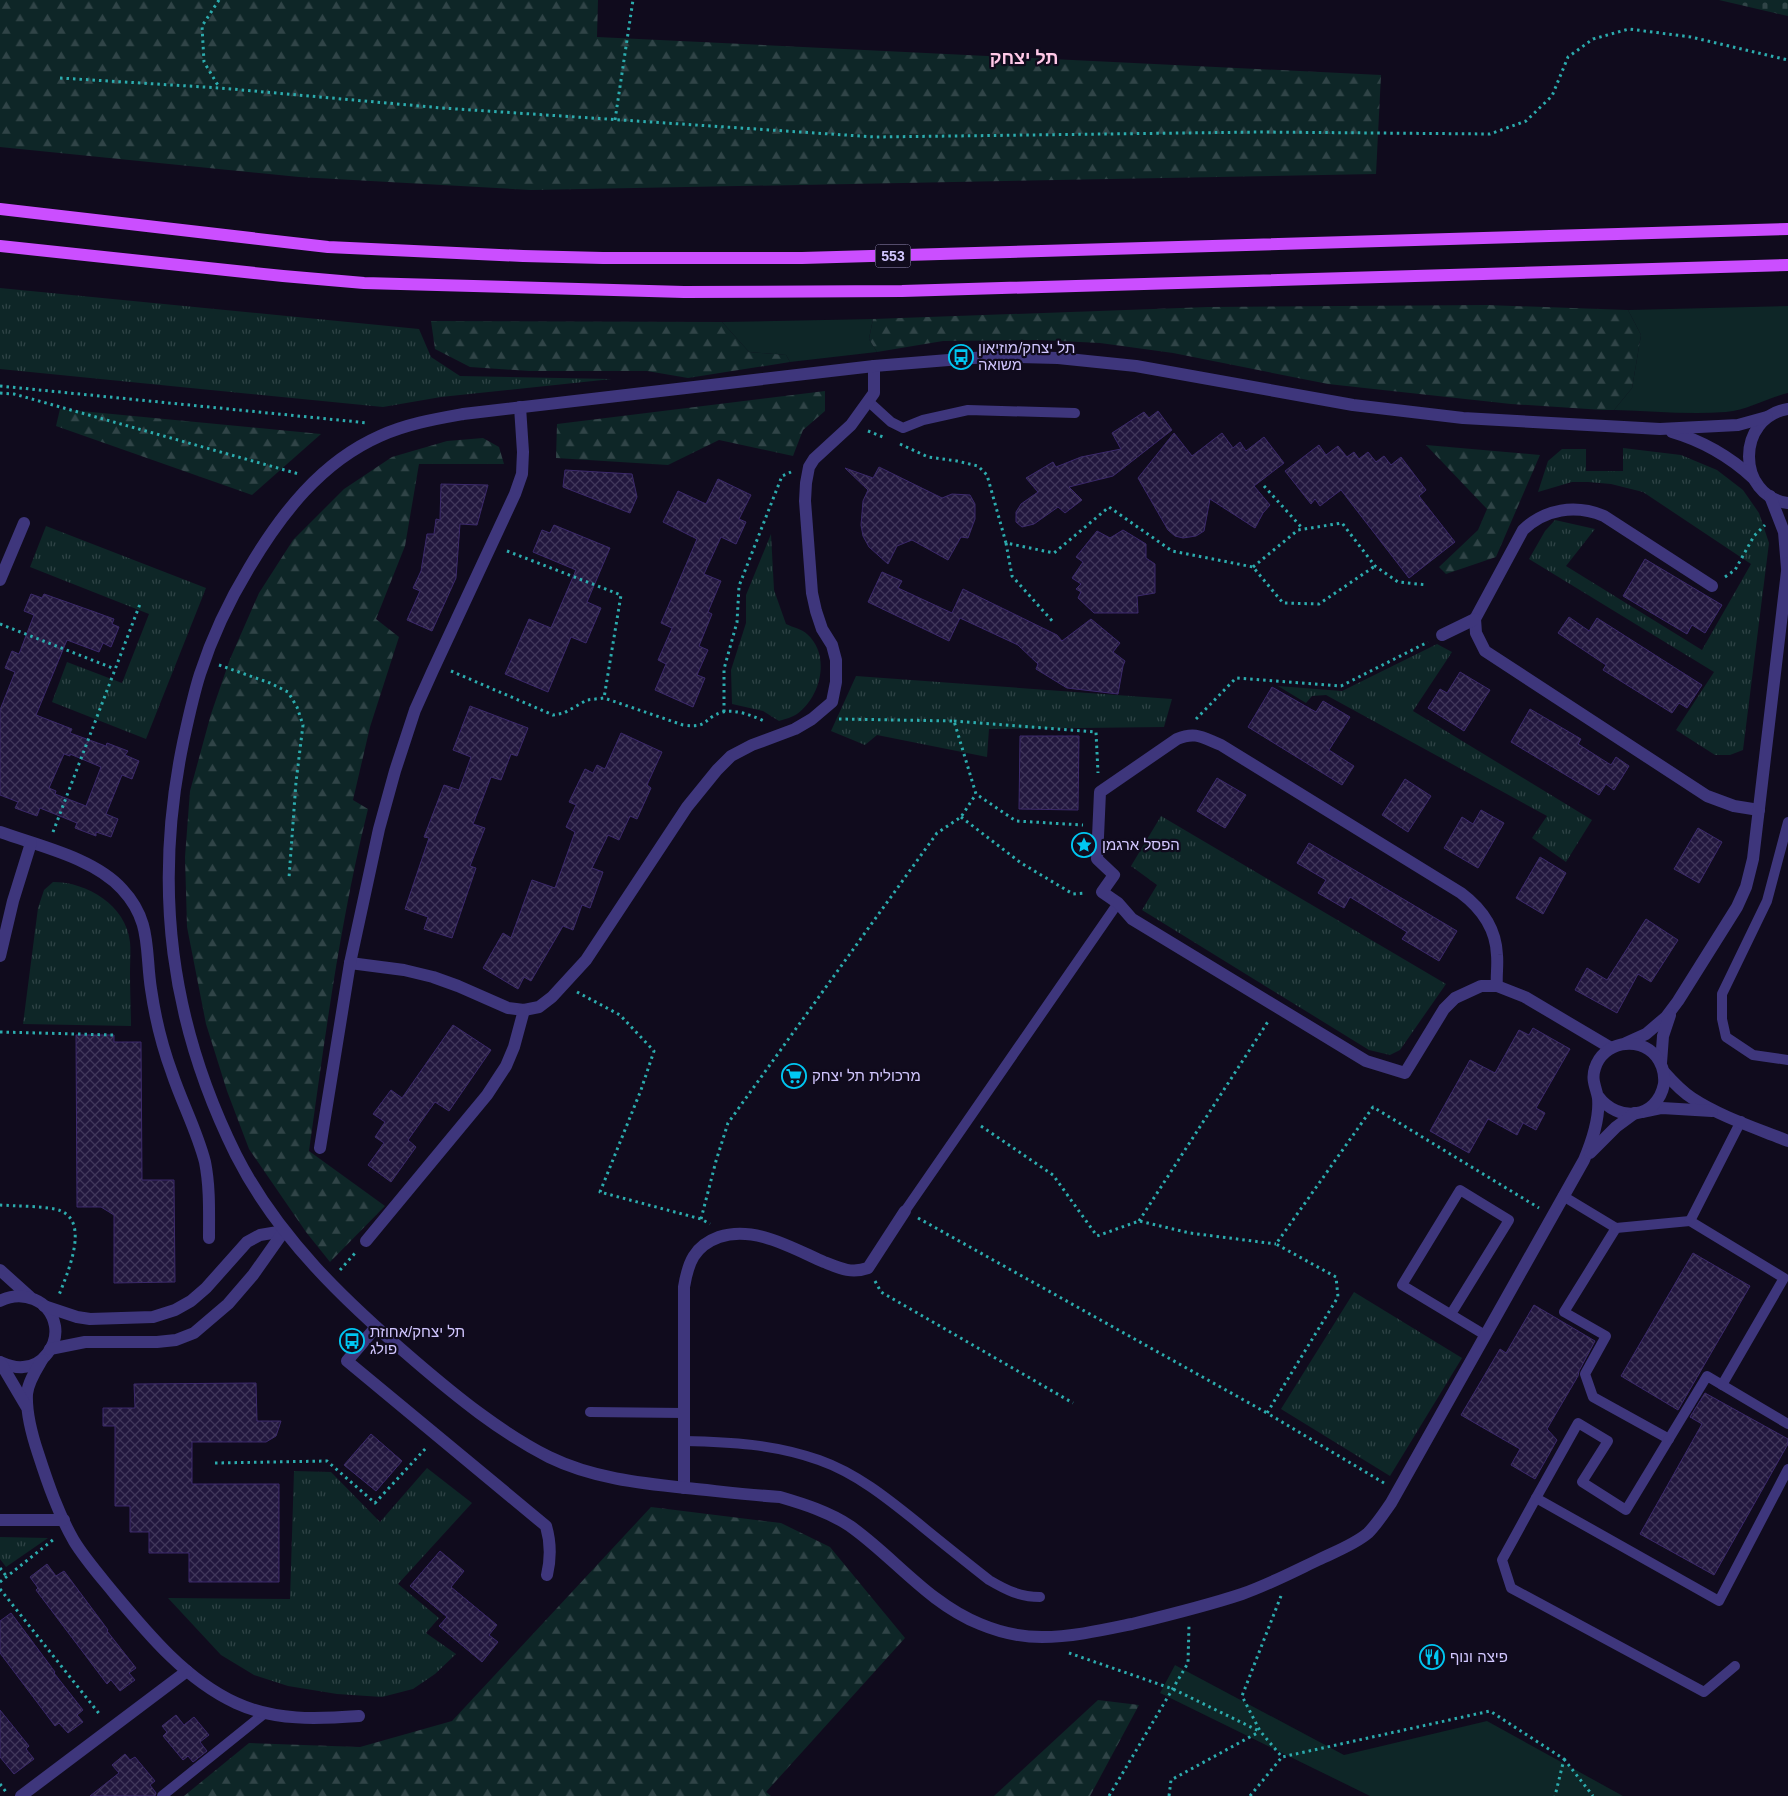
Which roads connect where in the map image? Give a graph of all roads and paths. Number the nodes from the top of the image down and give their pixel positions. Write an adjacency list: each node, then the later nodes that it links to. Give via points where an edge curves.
1 (219, 0): 5 (path, via 202,26 204,62)
2 (633, 0): 6 (path)
3 (1788, 60): 6 (path, via 1691,37 1630,29 1594,39 1568,57 1552,96 1526,122 1490,134 1261,132 875,137)
4 (60, 78): 5 (path)
5 (220, 88): 6 (path)
6 (615, 120)
7 (0, 209): 8 (main road, 553, via 328,246 602,258 802,258)
8 (1788, 229)
9 (0, 246): 10 (main road, via 364,283 693,292 902,291)
10 (1788, 265)
11 (874, 366): 14 (street, via 874,393); 15 (street); 21 (street, via 986,357 1077,359 1136,366 1405,412)
12 (0, 386): 19 (path)
13 (0, 393): 23 (path, via 14,394)
14 (869, 402): 17 (lane, via 890,422 903,428 968,410); 20 (street)
15 (520, 407): 23 (street, via 463,414 396,430 356,449); 32 (street, via 522,474)
16 (1788, 409): 18 (street)
17 (1076, 413)
18 (1767, 417): 21 (street, via 1738,425); 24 (street, via 1756,429 1750,443 1748,458)
19 (376, 424)
20 (851, 425): 22 (street); 31 (path, via 928,457 978,466 987,475)
21 (1660, 429): 24 (street, via 1686,436 1719,451)
22 (808, 467): 48 (path, via 782,476 739,586 737,622 724,669); 49 (street, via 805,501 812,593 836,660 832,702)
23 (317, 478): 44 (street, via 287,510 261,548 218,627)
24 (1755, 479): 26 (street)
25 (1264, 486): 30 (path)
26 (1770, 496): 27 (street); 28 (street)
27 (1788, 503)
28 (1778, 516): 34 (street, via 1784,532); 38 (path, via 1760,529 1735,570)
29 (24, 522): 36 (street)
30 (1303, 529): 33 (path, via 1342,522); 35 (path)
31 (1006, 543): 35 (path, via 1054,553 1109,507 1172,552); 41 (path, via 1012,576)
32 (491, 544): 45 (street); 47 (path, via 622,595)
33 (1374, 566): 35 (path, via 1319,604 1283,603); 37 (path, via 1398,582)
34 (1787, 566): 55 (street)
35 (1253, 567)
36 (0, 580)
37 (1427, 585)
38 (1712, 586): 40 (street, via 1604,516 1578,509 1560,510 1531,522 1523,530)
39 (140, 604): 46 (path)
40 (1475, 619): 43 (street); 55 (street, via 1476,633 1485,651 1707,796 1734,806)
41 (1054, 623)
42 (0, 624): 46 (path)
43 (1442, 635): 52 (path, via 1341,686 1236,678)
44 (206, 660): 62 (path, via 288,692 297,707 303,725); 94 (street, via 188,722 170,822 168,887 174,965 194,1051 220,1120 237,1158)
45 (435, 664): 47 (path, via 553,716 587,700); 66 (street, via 415,710 395,771)
46 (115, 669): 61 (path)
47 (604, 698): 48 (path, via 696,727)
48 (724, 712): 51 (path, via 737,712 764,721)
49 (812, 719): 50 (path); 51 (street)
50 (954, 721): 53 (path, via 1096,732); 54 (path)
51 (783, 734): 67 (street, via 731,756 717,770 687,807 586,960)
52 (1177, 740): 53 (street); 68 (street, via 1188,734 1197,735 1221,745 1473,902 1491,928 1497,956)
53 (1100, 792): 58 (street)
54 (976, 794): 56 (path); 58 (path, via 1016,821)
55 (1759, 810): 71 (street, via 1746,887 1737,907)
56 (961, 817): 63 (path, via 1021,863 1073,894); 90 (path, via 937,833 728,1123)
57 (1788, 822): 76 (lane, via 1767,901 1722,994 1726,1037 1753,1055)
58 (1098, 825): 63 (street, via 1097,859 1114,875)
59 (0, 832): 60 (street)
60 (31, 843): 61 (street); 65 (street)
61 (46, 849): 96 (street, via 94,866 108,876 123,890 142,919 155,1013 171,1072 208,1178)
62 (289, 878)
63 (1102, 892): 64 (street)
64 (1118, 903): 69 (street, via 1132,919); 81 (lane)
65 (0, 956)
66 (350, 963): 70 (street, via 433,977 508,1008); 84 (street)
67 (563, 985): 70 (street, via 540,1007); 90 (path, via 620,1016 654,1051 600,1192)
68 (1497, 986): 69 (street, via 1481,986 1455,998 1444,1009 1405,1073 1366,1061); 75 (street, via 1525,997)
69 (1277, 1007): 91 (path)
70 (524, 1010): 97 (street, via 512,1053 487,1095)
71 (1671, 1010): 74 (street, via 1646,1034); 77 (street, via 1662,1036)
72 (0, 1032): 73 (path)
73 (114, 1034)
74 (1626, 1043): 75 (street); 77 (street, via 1650,1050)
75 (1611, 1048): 78 (street, via 1603,1054 1594,1070 1594,1088)
76 (1788, 1060)
77 (1662, 1067): 79 (street, via 1676,1086); 80 (street, via 1662,1090 1658,1100)
78 (1598, 1096): 80 (street, via 1611,1110); 85 (street, via 1595,1132)
79 (1720, 1112): 80 (street, via 1662,1108); 82 (street)
80 (1638, 1113): 85 (street, via 1599,1143)
81 (970, 1118): 88 (lane); 91 (path, via 1053,1175 1097,1236)
82 (1741, 1121): 83 (street); 92 (lane)
83 (1788, 1141)
84 (320, 1148)
85 (1584, 1160): 86 (street)
86 (1563, 1196): 89 (street); 93 (lane)
87 (0, 1205): 104 (path, via 60,1210 74,1222 74,1252)
88 (905, 1210): 99 (street); 116 (path)
89 (1552, 1216): 98 (path, via 1373,1107); 107 (street)
90 (701, 1219): 95 (path)
91 (1139, 1221): 98 (path, via 1190,1233)
92 (1690, 1221): 93 (lane); 111 (lane, via 1784,1278)
93 (1616, 1228): 119 (lane, via 1564,1312 1606,1336 1585,1374 1594,1397)
94 (284, 1231): 104 (street, via 260,1235 247,1242 206,1288 175,1310 153,1316 90,1319); 106 (street); 108 (street, via 228,1304 194,1334 176,1340 85,1342)
95 (728, 1234): 99 (street, via 770,1238 845,1271 859,1272); 115 (street, via 709,1240 688,1265 684,1287)
96 (210, 1238)
97 (366, 1241): 100 (path)
98 (1276, 1244): 116 (path, via 1336,1277 1338,1297)
99 (868, 1268): 112 (path, via 881,1292)
100 (341, 1269)
101 (0, 1270): 102 (street)
102 (30, 1297): 103 (street, via 19,1295); 104 (street)
103 (0, 1301)
104 (48, 1308): 108 (street, via 55,1326)
105 (1451, 1314): 105 (lane, via 1402,1285 1460,1190 1509,1220); 107 (lane)
106 (376, 1327): 118 (street, via 347,1361); 123 (street, via 483,1416 552,1458 588,1473)
107 (1485, 1335): 124 (street)
108 (50, 1349): 109 (street)
109 (42, 1360): 110 (street, via 23,1367 11,1367); 113 (street, via 27,1392)
110 (0, 1362): 113 (street)
111 (1722, 1385): 117 (lane); 119 (lane, via 1707,1376)
112 (1073, 1403)
113 (27, 1408): 127 (street, via 46,1479)
114 (590, 1412): 115 (lane)
115 (684, 1413): 120 (street)
116 (1267, 1413): 124 (path)
117 (1788, 1424)
118 (437, 1436): 121 (path, via 375,1504 328,1461); 130 (street, via 546,1526 550,1541)
119 (1669, 1439): 125 (lane, via 1626,1510 1582,1482 1608,1441 1578,1423)
120 (684, 1440): 123 (street); 134 (lane, via 772,1448 818,1460 851,1474 878,1491 989,1580 1008,1591)
121 (215, 1463)
122 (1788, 1469): 125 (lane, via 1719,1601)
123 (684, 1488): 135 (street, via 780,1497 828,1515 849,1526 954,1610 1001,1631 1022,1636 1072,1635)
124 (1398, 1491): 129 (street, via 1367,1534)
125 (1536, 1498): 137 (lane, via 1502,1560 1511,1588 1704,1692)
126 (0, 1520): 127 (street)
127 (66, 1524): 131 (path); 138 (street, via 74,1542 91,1565 156,1641)
128 (0, 1568): 131 (path)
129 (1290, 1573): 135 (street, via 1242,1594); 143 (path, via 1242,1696)
130 (547, 1575)
131 (7, 1577): 132 (path)
132 (0, 1582)
133 (0, 1589): 142 (path)
134 (1040, 1597)
135 (1190, 1610): 139 (path, via 1188,1663)
136 (1066, 1652): 139 (path)
137 (1735, 1666)
138 (187, 1671): 140 (street, via 235,1702); 142 (street)
139 (1173, 1689): 143 (path); 148 (path)
140 (265, 1713): 141 (street, via 286,1717); 147 (lane)
141 (359, 1716)
142 (111, 1728): 146 (street)
143 (1260, 1731): 144 (path); 149 (path, via 1171,1780)
144 (1282, 1757): 145 (path, via 1490,1710); 150 (path)
145 (1564, 1759): 151 (path); 152 (path)
146 (21, 1796)
147 (162, 1796)
148 (1109, 1796)
149 (1169, 1796)
150 (1250, 1796)
151 (1556, 1796)
152 (1593, 1796)

